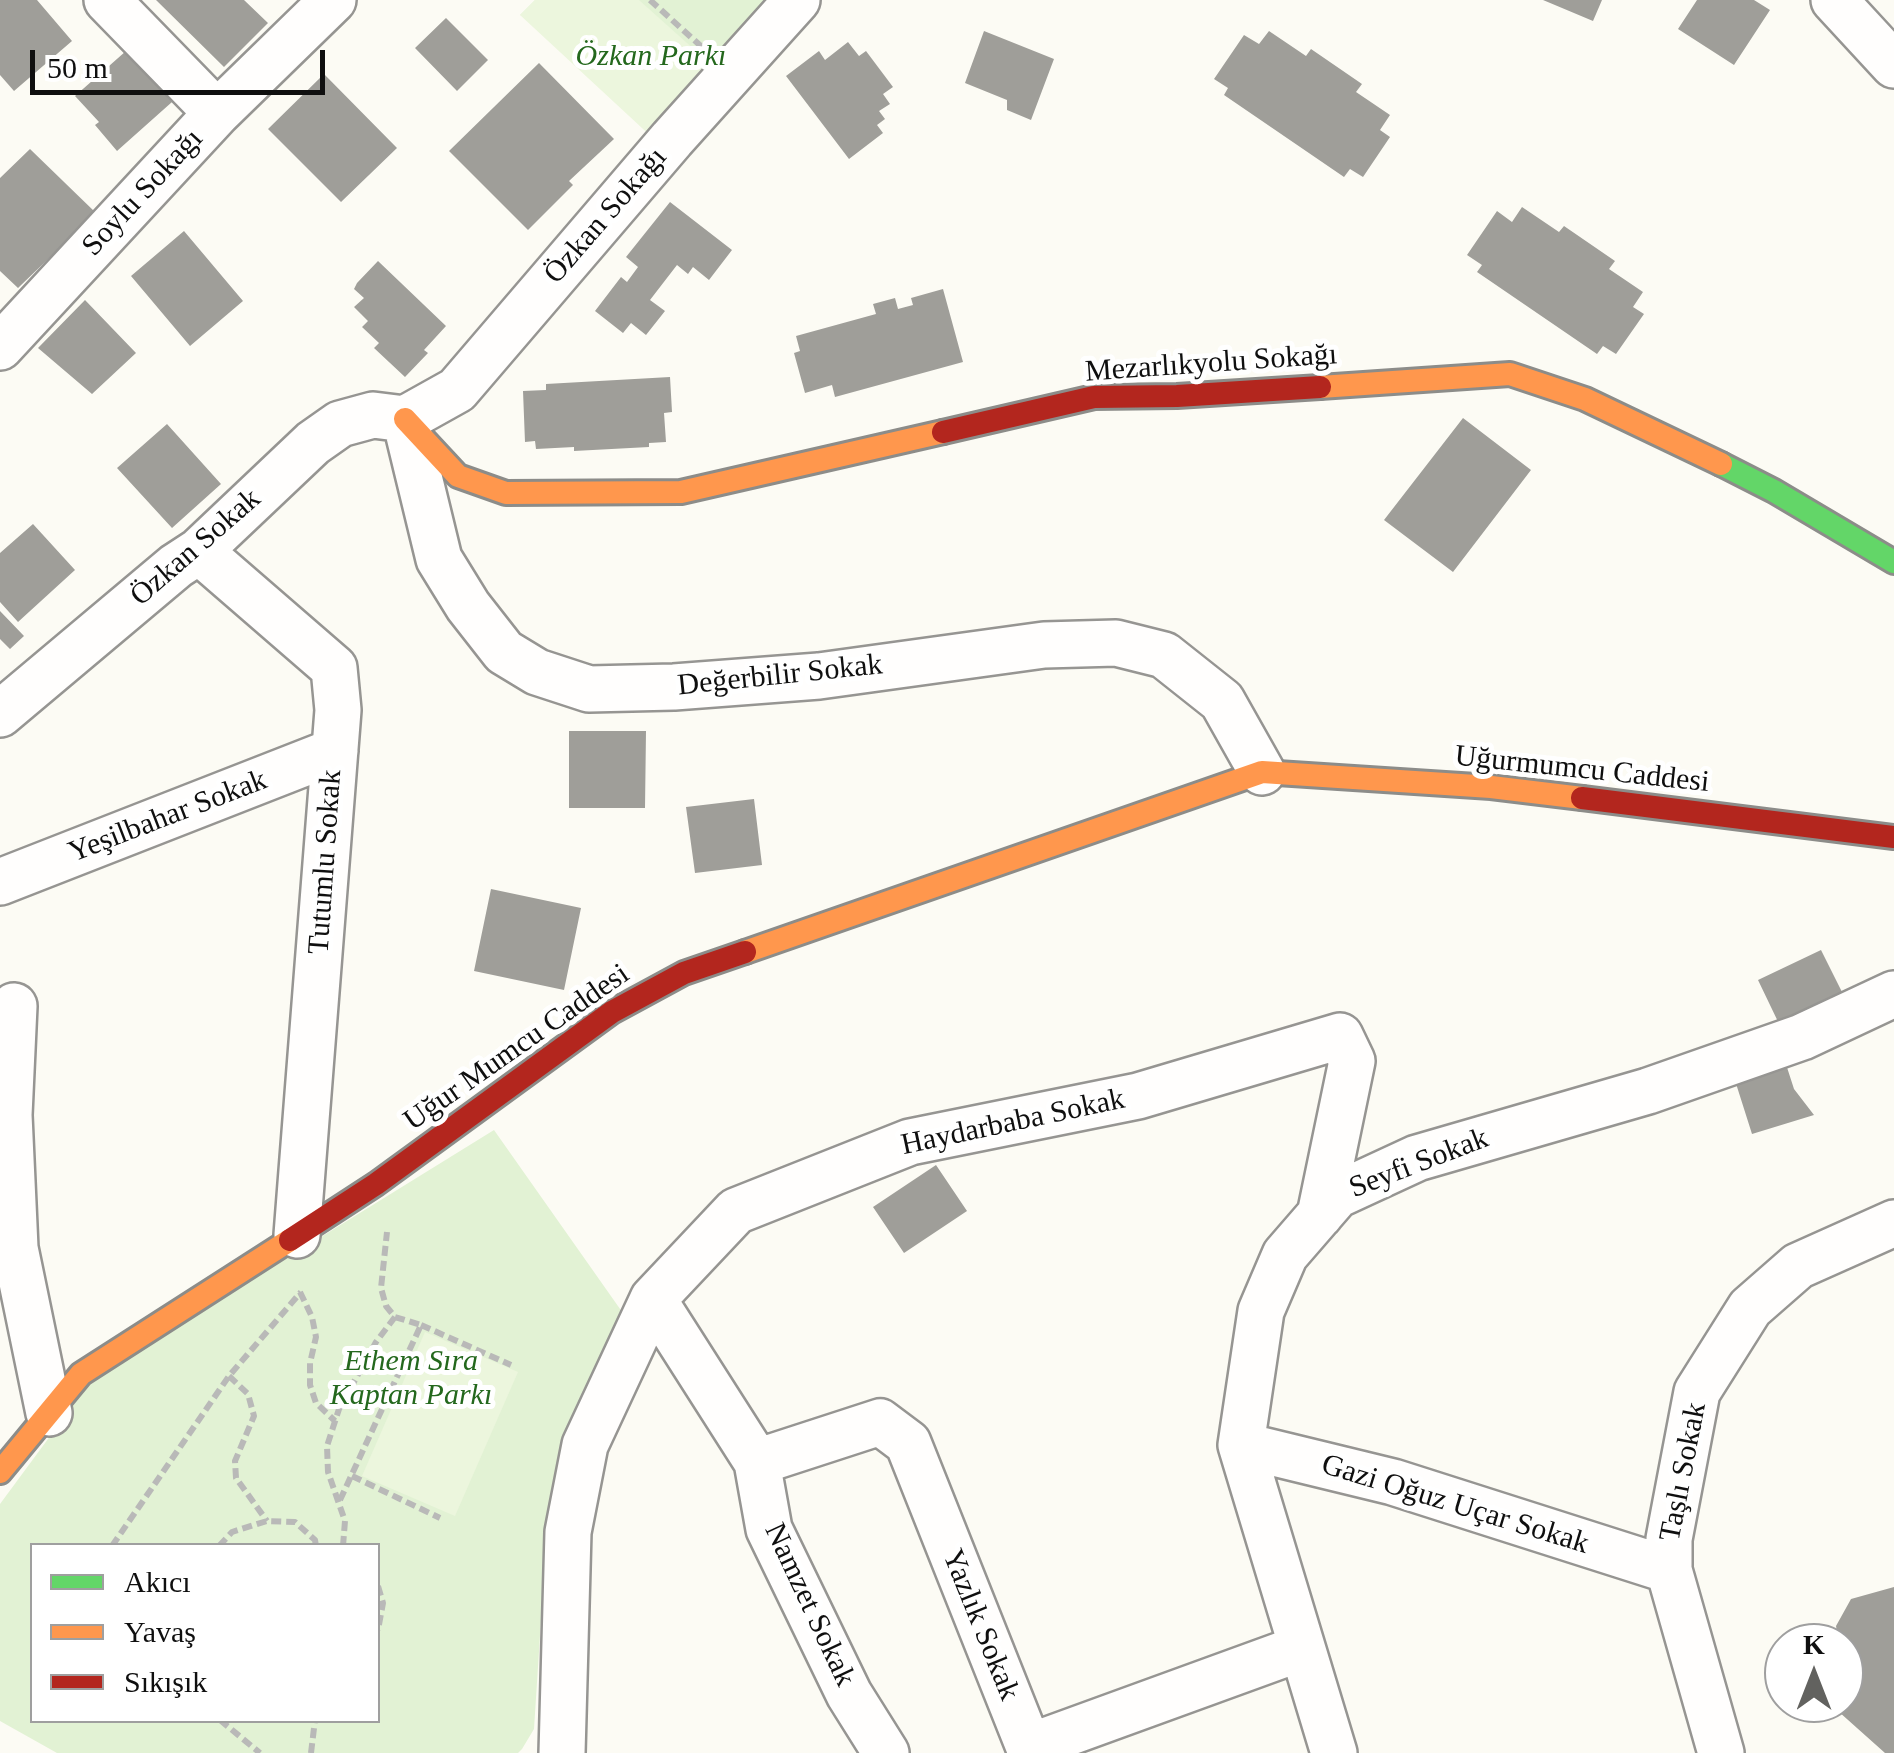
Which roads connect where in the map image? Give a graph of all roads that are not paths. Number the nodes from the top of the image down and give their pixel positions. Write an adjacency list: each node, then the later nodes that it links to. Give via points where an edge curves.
1 (107, 0): 6 (street)
2 (332, 0): 6 (street, Soylu Sokağı)
3 (797, 0): 8 (street, Özkan Sokağı, via 457,390)
4 (1834, 0): 5 (street)
5 (1894, 65)
6 (218, 113): 7 (street, Soylu Sokağı)
7 (5, 332)
8 (404, 419): 9 (street, Özkan Sokak, via 372,414 340,424); 10 (street, Mezarlıkyolu Sokağı, via 458,476 506,493 681,492 1094,398 1510,374 1668,438); 13 (street, Değerbilir Sokak, via 439,558 504,652 537,672 588,689 674,687 819,676 1044,645 1116,643 1164,654 1222,701)
9 (199, 551): 11 (street, Özkan Sokak); 12 (street, Tutumlu Sokak, via 334,668)
10 (1894, 562)
11 (0, 714)
12 (335, 750): 15 (street, Yeşilbahar Sokak); 21 (street, Tutumlu Sokak)
13 (1262, 772): 14 (street, Uğurmumcu Caddesi, via 1492,787); 21 (street, Uğur Mumcu Caddesi, via 684,973 612,1012)
14 (1894, 837)
15 (0, 882)
16 (1894, 994): 19 (street, Seyfi Sokak, via 1802,1037 1648,1091 1417,1158 1337,1195)
17 (14, 1006): 18 (street)
18 (5, 1118): 23 (street, via 15,1248)
19 (1320, 1215): 22 (street, Haydarbaba Sokak, via 1352,1061 1340,1036 1138,1096 910,1142 736,1211); 24 (street, Seyfi Sokak, via 1285,1255 1261,1311)
20 (1894, 1223): 27 (street, Taşlı Sokak, via 1798,1266 1750,1308 1698,1392 1668,1539)
21 (297, 1235): 23 (street, Uğur Mumcu Caddesi, via 81,1374)
22 (654, 1299): 25 (street, Namzet Sokak); 29 (street, Haydarbaba Sokak, via 584,1445 568,1532)
23 (49, 1413): 26 (street, Uğur Mumcu Caddesi)
24 (1241, 1445): 27 (street, Gazi Oğuz Uçar Sokak, via 1393,1482); 28 (street, Seyfi Sokak)
25 (757, 1462): 28 (street, Yazlık Sokak, via 880,1422 908,1443 1028,1747); 30 (street, Namzet Sokak, via 769,1529 849,1694)
26 (0, 1472)
27 (1668, 1570): 32 (street, Taşlı Sokak)
28 (1301, 1648): 31 (street, Seyfi Sokak)
29 (562, 1753)
30 (886, 1753)
31 (1334, 1753)
32 (1721, 1753)

